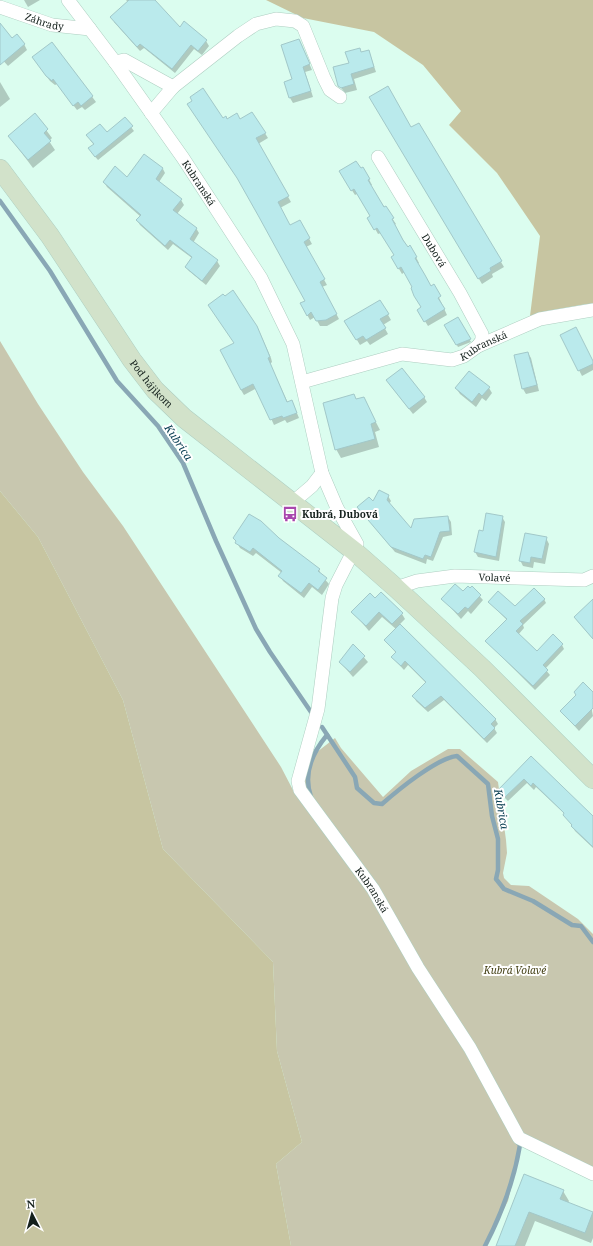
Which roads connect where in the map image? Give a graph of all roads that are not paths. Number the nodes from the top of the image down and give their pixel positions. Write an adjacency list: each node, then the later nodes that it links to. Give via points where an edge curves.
1 (68, 0): 3 (street, Kubranská)
2 (0, 7): 3 (street, Záhrady, via 52,24)
3 (90, 29): 4 (street, Kubranská)
4 (115, 62): 5 (street, via 124,60); 7 (street, Kubranská)
5 (173, 88): 6 (street, via 256,24 286,19 303,26 330,90); 7 (street)
6 (340, 97)
7 (151, 113): 12 (street, Kubranská, via 261,278 293,344)
8 (378, 157): 11 (street, Dubová, via 482,334)
9 (0, 169): 14 (street, Pod hájikom, via 50,236 132,360 155,390 184,418)
10 (593, 310): 11 (street, Kubranská, via 540,319)
11 (478, 346): 12 (street, Kubranská, via 464,356 452,360 402,354)
12 (302, 382): 13 (street, Kubranská)
13 (322, 473): 14 (street, via 312,486); 15 (street, Kubranská, via 337,508 357,544)
14 (292, 503): 15 (street, Pod hájikom)
15 (354, 551): 17 (street); 19 (street, Kubranská, via 332,598 318,709 298,781 300,790 373,889 418,968 470,1048 519,1138)
16 (593, 576): 17 (street, Volavé, via 584,580 455,576 417,581)
17 (396, 588): 18 (street, via 482,668)
18 (593, 779)
19 (593, 1174)

